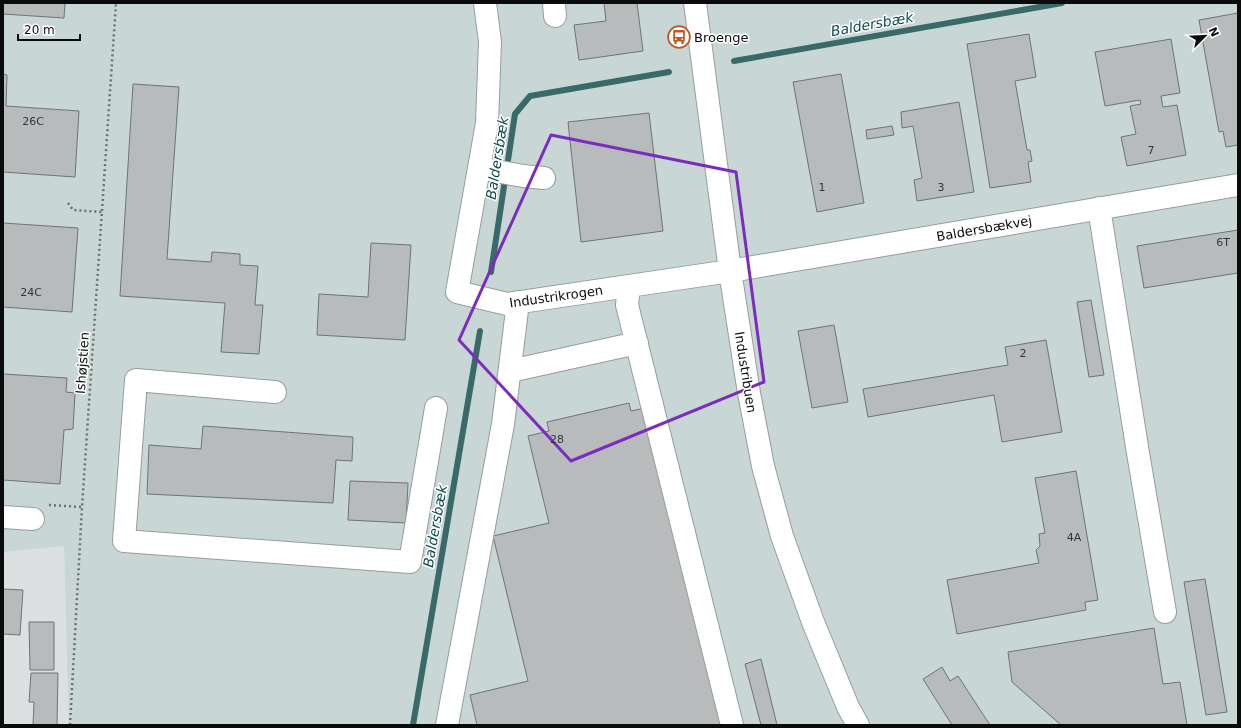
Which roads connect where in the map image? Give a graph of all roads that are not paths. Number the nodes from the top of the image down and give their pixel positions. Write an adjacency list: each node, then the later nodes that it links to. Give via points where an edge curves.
1 (485, 3): 3 (street, Industrikrogen, via 490,42 487,123)
2 (695, 3): 7 (street, Industribuen)
3 (489, 170): 4 (street); 9 (street, Industrikrogen, via 457,292 507,304)
4 (533, 177)
5 (1238, 185): 6 (street, Baldersbækvej)
6 (1098, 208): 7 (street, Baldersbækvej); 16 (street)
7 (730, 271): 8 (street, Industrikrogen); 19 (street, Industribuen, via 763,466 780,529 813,622)
8 (629, 286): 9 (street, Industrikrogen); 10 (street, via 627,305)
9 (518, 302): 11 (street)
10 (636, 343): 11 (street); 18 (street)
11 (510, 371): 17 (street, via 503,424)
12 (275, 392): 13 (street, via 136,380 124,541 410,562)
13 (436, 408)
14 (3, 517): 15 (street)
15 (33, 519)
16 (1165, 612)
17 (447, 725)
18 (732, 725)
19 (858, 725)

